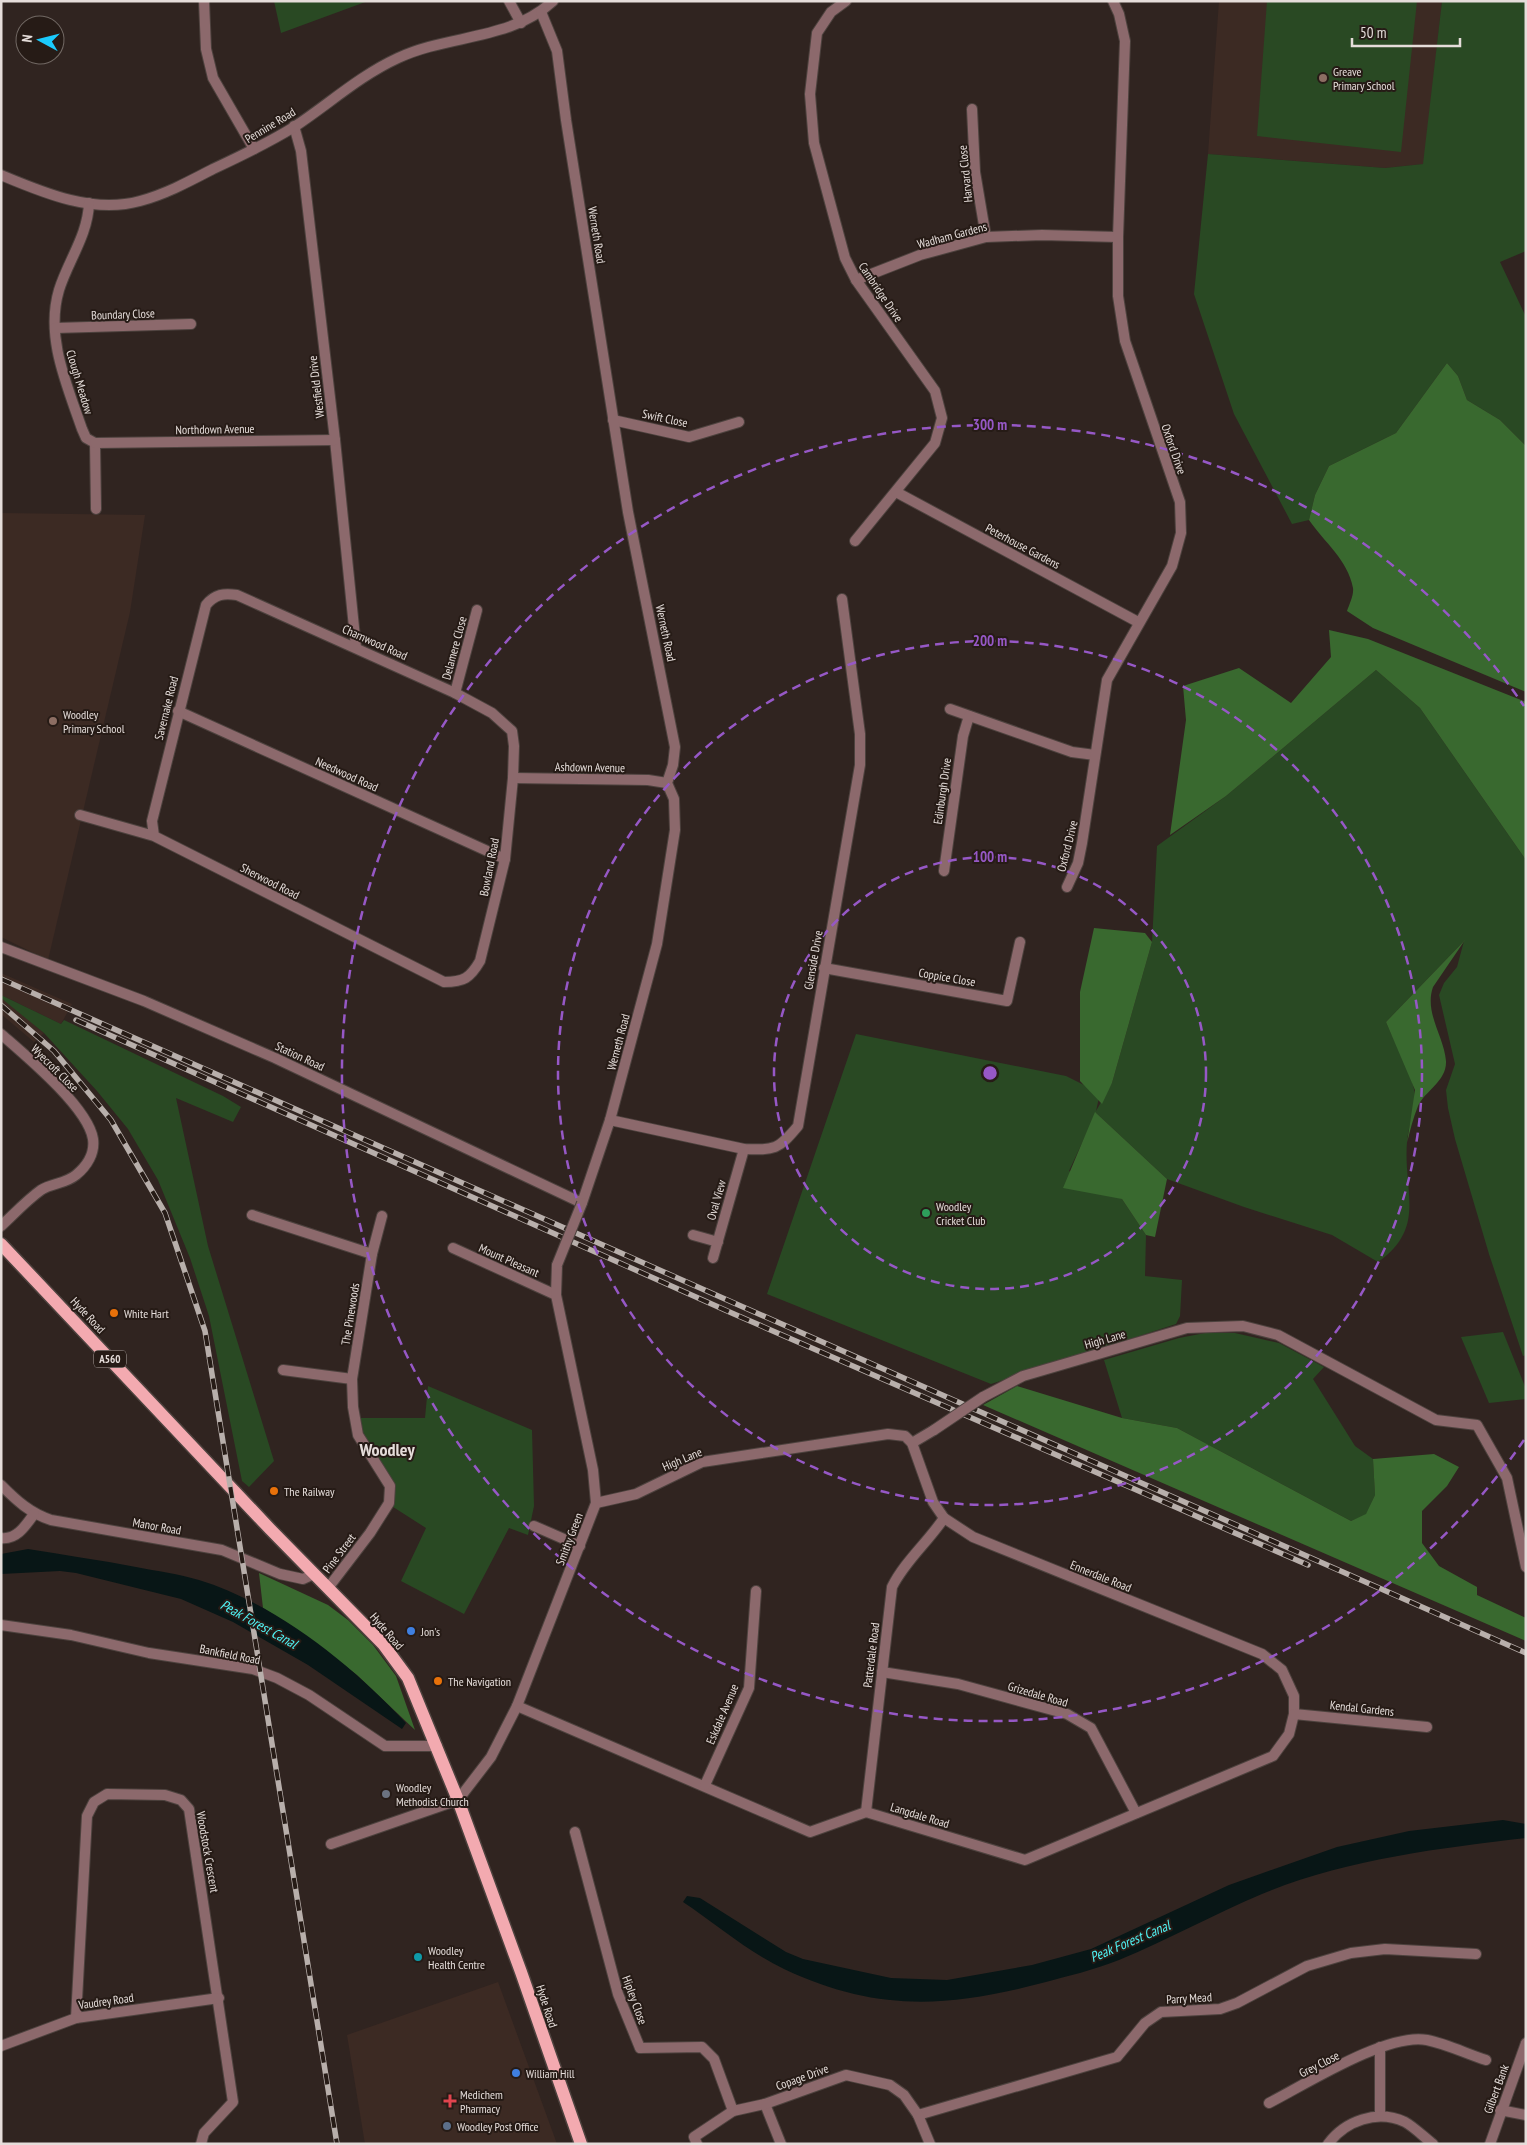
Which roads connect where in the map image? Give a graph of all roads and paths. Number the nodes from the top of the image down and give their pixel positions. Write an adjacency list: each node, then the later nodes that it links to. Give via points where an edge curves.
1 (204, 1): 10 (street, via 206,49 213,78)
2 (510, 1): 7 (street)
3 (553, 1): 6 (street)
4 (846, 1): 15 (street, Cambridge Drive, via 831,12 817,32 810,94 814,143 844,258)
5 (1113, 1): 13 (street, Oxford Drive, via 1125,42)
6 (541, 12): 7 (street, Pennine Road); 18 (street, Werneth Road, via 557,51)
7 (521, 23): 9 (street, Pennine Road, via 419,49 400,57 358,80)
8 (972, 109): 14 (street, Harvard Close, via 975,172)
9 (294, 126): 10 (street, Pennine Road); 20 (street, Westfield Drive, via 301,151)
10 (254, 149): 12 (street, Pennine Road, via 179,186 140,201 116,205)
11 (1, 175): 12 (street, Pennine Road, via 42,192)
12 (89, 204): 17 (street, Clough Meadow, via 85,229 60,289 55,308)
13 (1118, 236): 14 (street, Wadham Gardens); 28 (street, Oxford Drive, via 1118,296 1125,341 1180,502 1181,533 1172,566)
14 (986, 237): 15 (street, Wadham Gardens, via 920,255)
15 (856, 280): 22 (street, Cambridge Drive, via 935,391 942,418 935,443)
16 (192, 324): 17 (street, Boundary Close)
17 (55, 328): 21 (street, Clough Meadow, via 57,350 82,429 86,438)
18 (613, 420): 19 (street, Swift Close, via 688,437); 37 (street, Werneth Road, via 628,512 672,725 674,765)
19 (739, 422)
20 (335, 440): 21 (street, Northdown Avenue); 29 (street, Westfield Drive)
21 (95, 443): 23 (street)
22 (896, 492): 24 (street, Cambridge Drive); 28 (street, Peterhouse Gardens)
23 (96, 509)
24 (855, 541)
25 (220, 594): 29 (street, Charnwood Road, via 237,595); 32 (street, Savernake Road, via 206,605)
26 (842, 599): 45 (street, Glenside Drive, via 860,734 860,765)
27 (477, 610): 30 (street, Delamere Close)
28 (1138, 622): 35 (street, Oxford Drive, via 1107,680)
29 (356, 647): 30 (street, Charnwood Road)
30 (455, 693): 34 (street, Charnwood Road, via 492,712)
31 (950, 709): 33 (street)
32 (178, 711): 39 (street, Savernake Road, via 152,821); 40 (street, Needwood Road)
33 (969, 716): 35 (street, via 1072,752); 41 (street, Edinburgh Drive, via 963,736)
34 (512, 731): 36 (street, Bowland Road)
35 (1095, 754): 42 (street, Oxford Drive, via 1078,863)
36 (513, 778): 37 (street, Ashdown Avenue); 40 (street, Bowland Road)
37 (667, 783): 48 (street, Werneth Road, via 676,814 667,887 656,944)
38 (80, 815): 39 (street, Sherwood Road)
39 (154, 836): 46 (street, Sherwood Road)
40 (505, 860): 46 (street, Bowland Road, via 480,960 473,972 461,982)
41 (944, 871)
42 (1067, 887)
43 (1020, 942): 45 (street, Coppice Close, via 1007,1000)
44 (1, 947): 50 (street, Station Road, via 144,1001 275,1058)
45 (824, 968): 49 (street, Glenside Drive, via 798,1126 782,1146 766,1150)
46 (444, 982)
47 (1, 1034): 53 (street, Wyecroft Close, via 63,1091 93,1137 88,1162 77,1174 41,1191)
48 (610, 1120): 49 (street, Glenside Drive); 50 (street, Werneth Road)
49 (744, 1149): 55 (street, Oval View)
50 (582, 1202): 60 (street, Werneth Road, bridge)
51 (252, 1215): 58 (street)
52 (382, 1216): 58 (street, The Pinewoods)
53 (1, 1226)
54 (693, 1236): 55 (street)
55 (718, 1242): 59 (street, Oval View)
56 (1, 1244): 74 (main road, Hyde Road / A560)
57 (453, 1248): 61 (street, Mount Pleasant)
58 (372, 1254): 63 (street, The Pinewoods)
59 (713, 1258)
60 (557, 1265): 61 (street, Smithy Green)
61 (556, 1295): 66 (street, Smithy Green, via 593,1470)
62 (283, 1370): 63 (street)
63 (352, 1379): 70 (street, The Pinewoods, via 358,1435 390,1486 389,1503)
64 (912, 1443): 66 (street, High Lane, via 905,1436 888,1434 702,1462 636,1494); 68 (street, Ennerdale Road, via 933,1502); 73 (street, High Lane, bridge, via 983,1397 1023,1376 1187,1328 1243,1326 1278,1335 1436,1420 1477,1425 1507,1478)
65 (1, 1485): 67 (street, Manor Road)
66 (596, 1503): 72 (street, Smithy Green)
67 (34, 1514): 71 (street, via 19,1533); 74 (street, Manor Road, via 51,1520 222,1550 280,1574 303,1579)
68 (944, 1518): 78 (street, Patterdale Road, via 900,1572 892,1587); 80 (street, Ennerdale Road, via 973,1537 1262,1654 1282,1670 1294,1696)
69 (534, 1526): 72 (street)
70 (370, 1533): 75 (street, Pine Street)
71 (1, 1538)
72 (580, 1546): 79 (street, Smithy Green)
73 (1526, 1567)
74 (314, 1574): 75 (main road, Hyde Road / A560)
75 (328, 1588): 82 (main road, Hyde Road / A560, via 383,1644 408,1678)
76 (756, 1591): 83 (street, Eskdale Avenue, via 749,1688)
77 (1, 1626): 82 (street, Bankfield Road, via 42,1630 150,1653 253,1669 310,1695 385,1746)
78 (882, 1672): 85 (street, Patterdale Road); 86 (street, Grizedale Road, via 958,1684 1068,1714 1090,1728)
79 (517, 1706): 83 (street); 84 (street, Smithy Green, via 491,1757)
80 (1294, 1714): 81 (street, Kendal Gardens); 86 (street, Langdale Road, via 1289,1734 1273,1756)
81 (1427, 1727)
82 (437, 1746): 84 (main road, Hyde Road / A560)
83 (705, 1785): 85 (street, via 810,1832)
84 (458, 1800): 88 (street); 104 (main road, Hyde Road / A560)
85 (866, 1812): 86 (street, Langdale Road, via 1025,1860)
86 (1136, 1813)
87 (575, 1832): 99 (street, Hipley Close, via 618,1994 640,2048 702,2047 714,2060)
88 (331, 1844)
89 (1476, 1954): 100 (street, Parry Mead, via 1385,1949 1351,1953 1307,1966 1220,2009 1161,2012 1145,2024 1117,2057)
90 (219, 1998): 91 (street, Vaudrey Road); 91 (street, Woodstock Crescent, via 189,1809 181,1800 165,1795 107,1794 94,1802 87,1816); 103 (street, Woodstock Crescent, via 233,2102 204,2133)
91 (76, 2018): 93 (street, Vaudrey Road)
92 (1526, 2043): 98 (street, Gilbert Bank)
93 (1, 2046)
94 (1380, 2047): 95 (street, Grey Close, via 1406,2040 1426,2040); 96 (street, Grey Close); 102 (street)
95 (1486, 2060)
96 (1269, 2103)
97 (765, 2104): 99 (street, Copage Drive); 100 (street, Copage Drive, via 846,2075 890,2084 904,2095); 106 (street)
98 (1500, 2110): 101 (street); 110 (street, Gilbert Bank)
99 (732, 2111): 105 (street, Copage Drive, via 694,2137)
100 (918, 2115): 107 (street, Copage Drive)
101 (1526, 2115)
102 (1380, 2116): 108 (street, via 1356,2121 1335,2134); 109 (street, via 1404,2122)
103 (201, 2144)
104 (581, 2144)
105 (697, 2144)
106 (781, 2144)
107 (930, 2144)
108 (1328, 2144)
109 (1433, 2144)
110 (1490, 2144)

